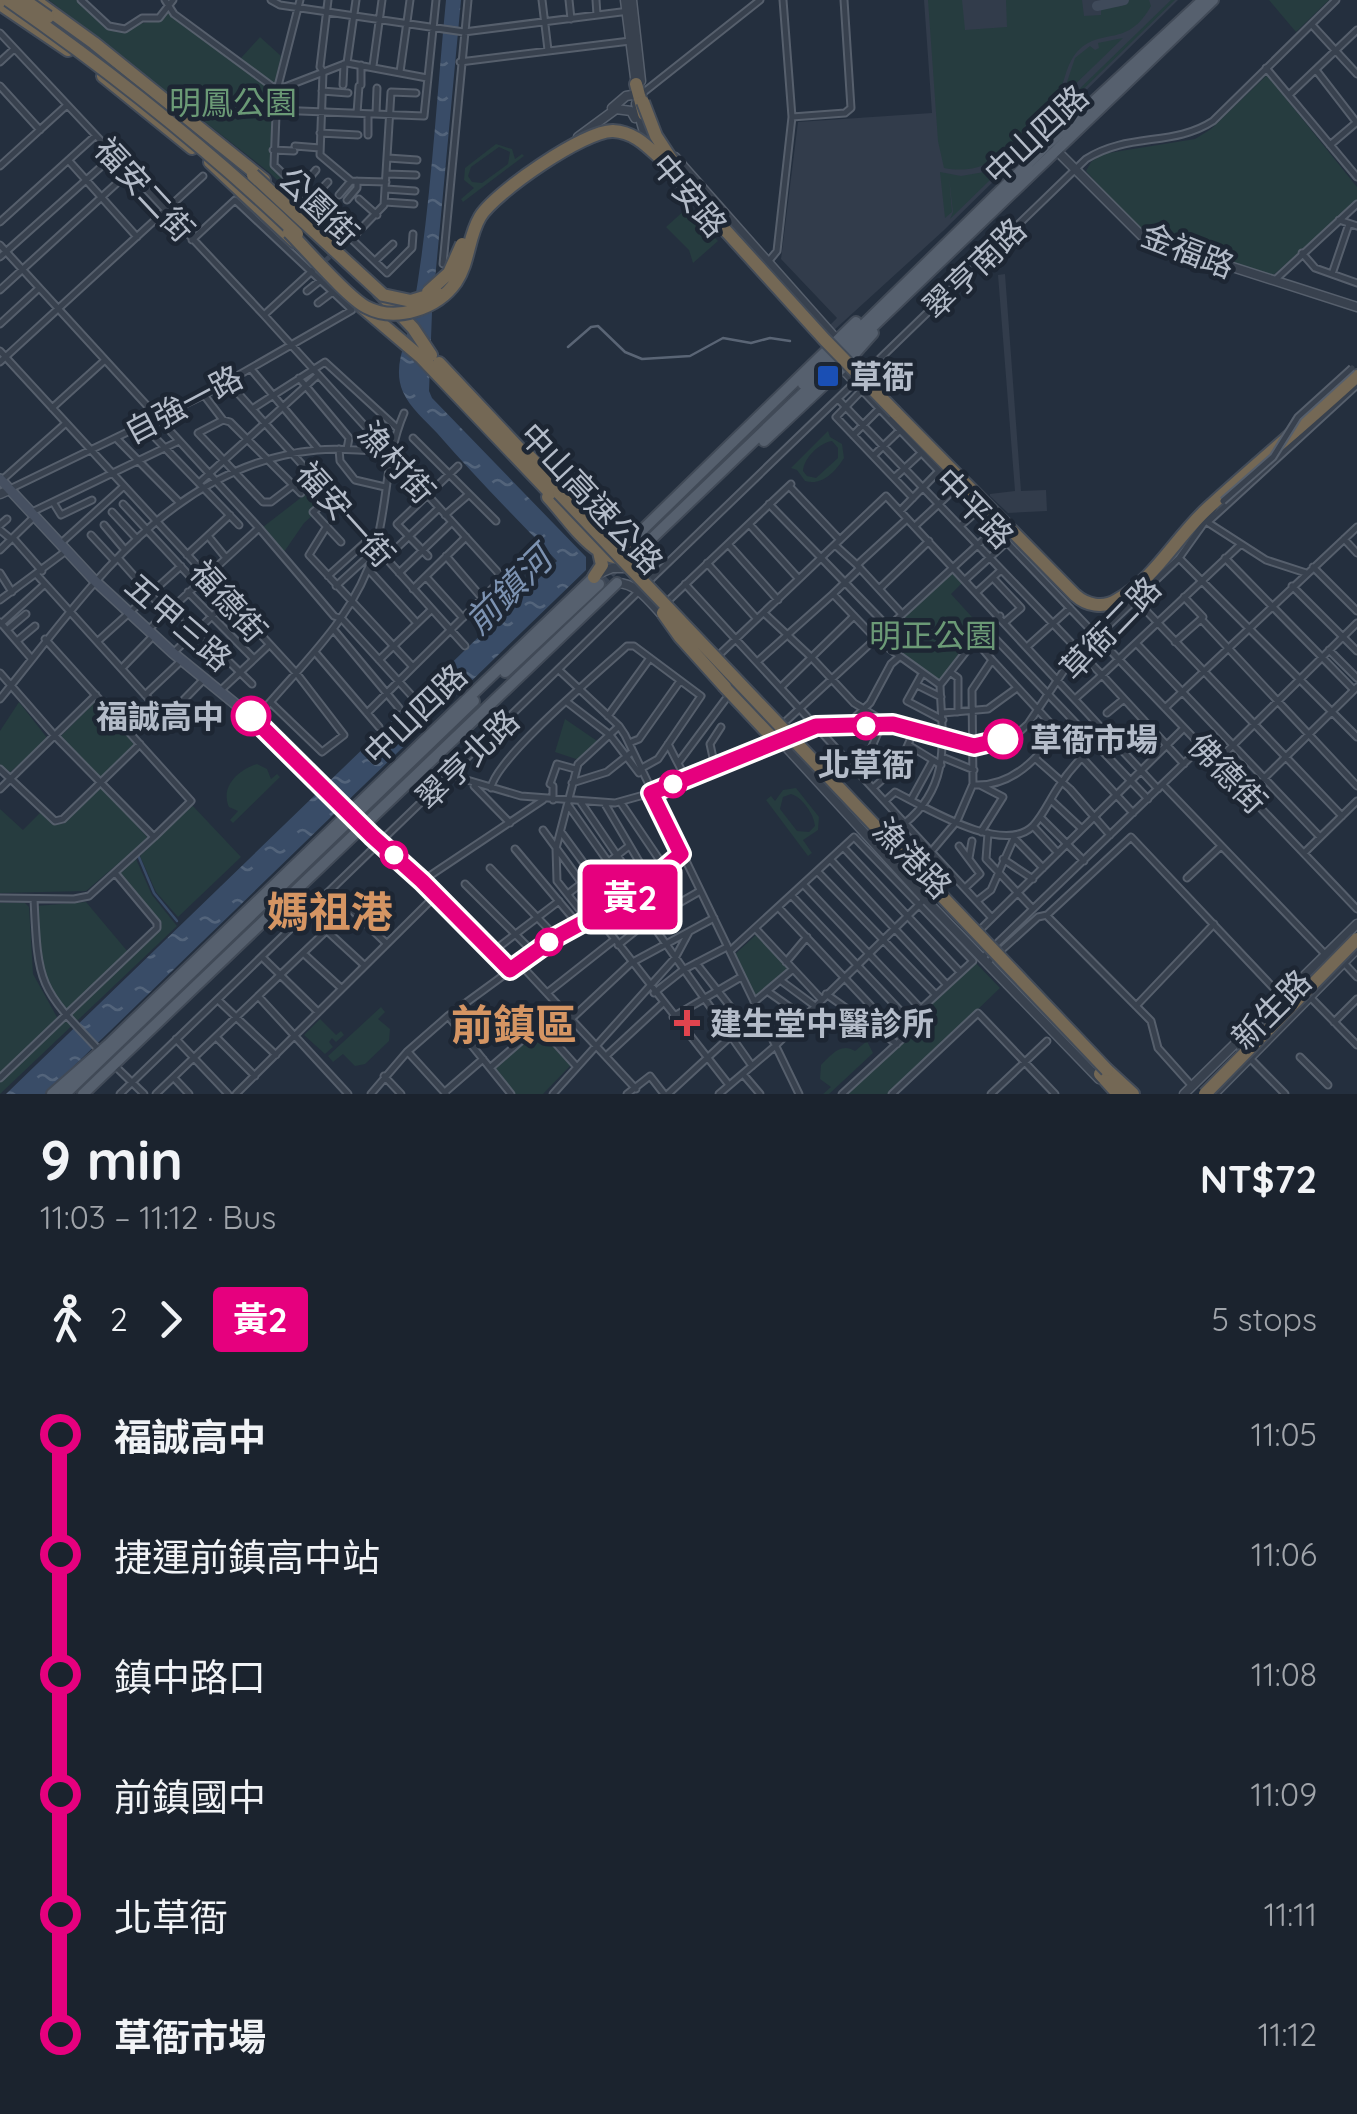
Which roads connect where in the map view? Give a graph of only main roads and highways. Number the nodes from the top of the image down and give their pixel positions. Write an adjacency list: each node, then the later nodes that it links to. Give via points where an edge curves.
1 (8, 0): 15 (highway, 中山高速公路, bridge, via 186,134)
2 (24, 0): 15 (highway, 中山高速公路, bridge, via 191,129 289,216)
3 (33, 0): 8 (highway)
4 (1203, 0): 9 (main road, 中山四路)
5 (1213, 0): 9 (main road, 中山四路)
6 (0, 2): 10 (highway)
7 (640, 93): 13 (highway, bridge, via 672,162)
8 (184, 114): 11 (highway, bridge); 15 (highway, via 290,203 407,322)
9 (1052, 146): 14 (main road, 中山四路); 14 (main road, 中山四路)
10 (208, 160): 12 (highway, bridge); 15 (highway, via 402,343)
11 (373, 287): 12 (highway, bridge, via 405,297 434,288 450,273 468,226 488,205 465,275 448,297 411,315); 13 (highway, bridge, via 400,300 437,292 454,276 486,204 581,137 616,128 652,145)
12 (359, 308): 13 (highway, bridge, via 401,313 433,303 459,276 491,204 584,139 615,131 636,137 659,157)
13 (810, 319): 17 (highway, bridge, via 1087,603 1117,600 1149,573)
14 (844, 348): 16 (main road, 中山四路)
15 (427, 357): 18 (highway, 中山高速公路)
16 (833, 359): 21 (main road, 中山四路); 21 (main road, 中山四路)
17 (1356, 369)
18 (504, 437): 21 (highway, via 612,542); 22 (highway, via 533,481); 25 (highway, 中山高速公路, bridge)
19 (1, 480): 20 (main road, 五甲三路)
20 (5, 492): 26 (main road, 五甲三路)
21 (640, 546): 22 (highway, via 620,560)
22 (600, 552): 24 (highway)
23 (617, 582): 26 (main road, 中山四路)
24 (599, 583): 26 (main road, 中山四路)
25 (666, 606): 25 (highway, bridge, via 687,622 785,733 768,733 725,693 680,636); 30 (highway, 中山高速公路, bridge)
26 (353, 817): 27 (main road, 五甲三路); 29 (main road, 中山四路)
27 (376, 840)
28 (1357, 936): 31 (highway, bridge)
29 (106, 1057): 32 (main road, 中山四路); 33 (main road, 中山四路); 34 (main road, 中山四路)
30 (1104, 1072): 35 (highway); 36 (highway)
31 (1197, 1093)
32 (52, 1094)
33 (66, 1094)
34 (80, 1094)
35 (1115, 1094)
36 (1132, 1094)

